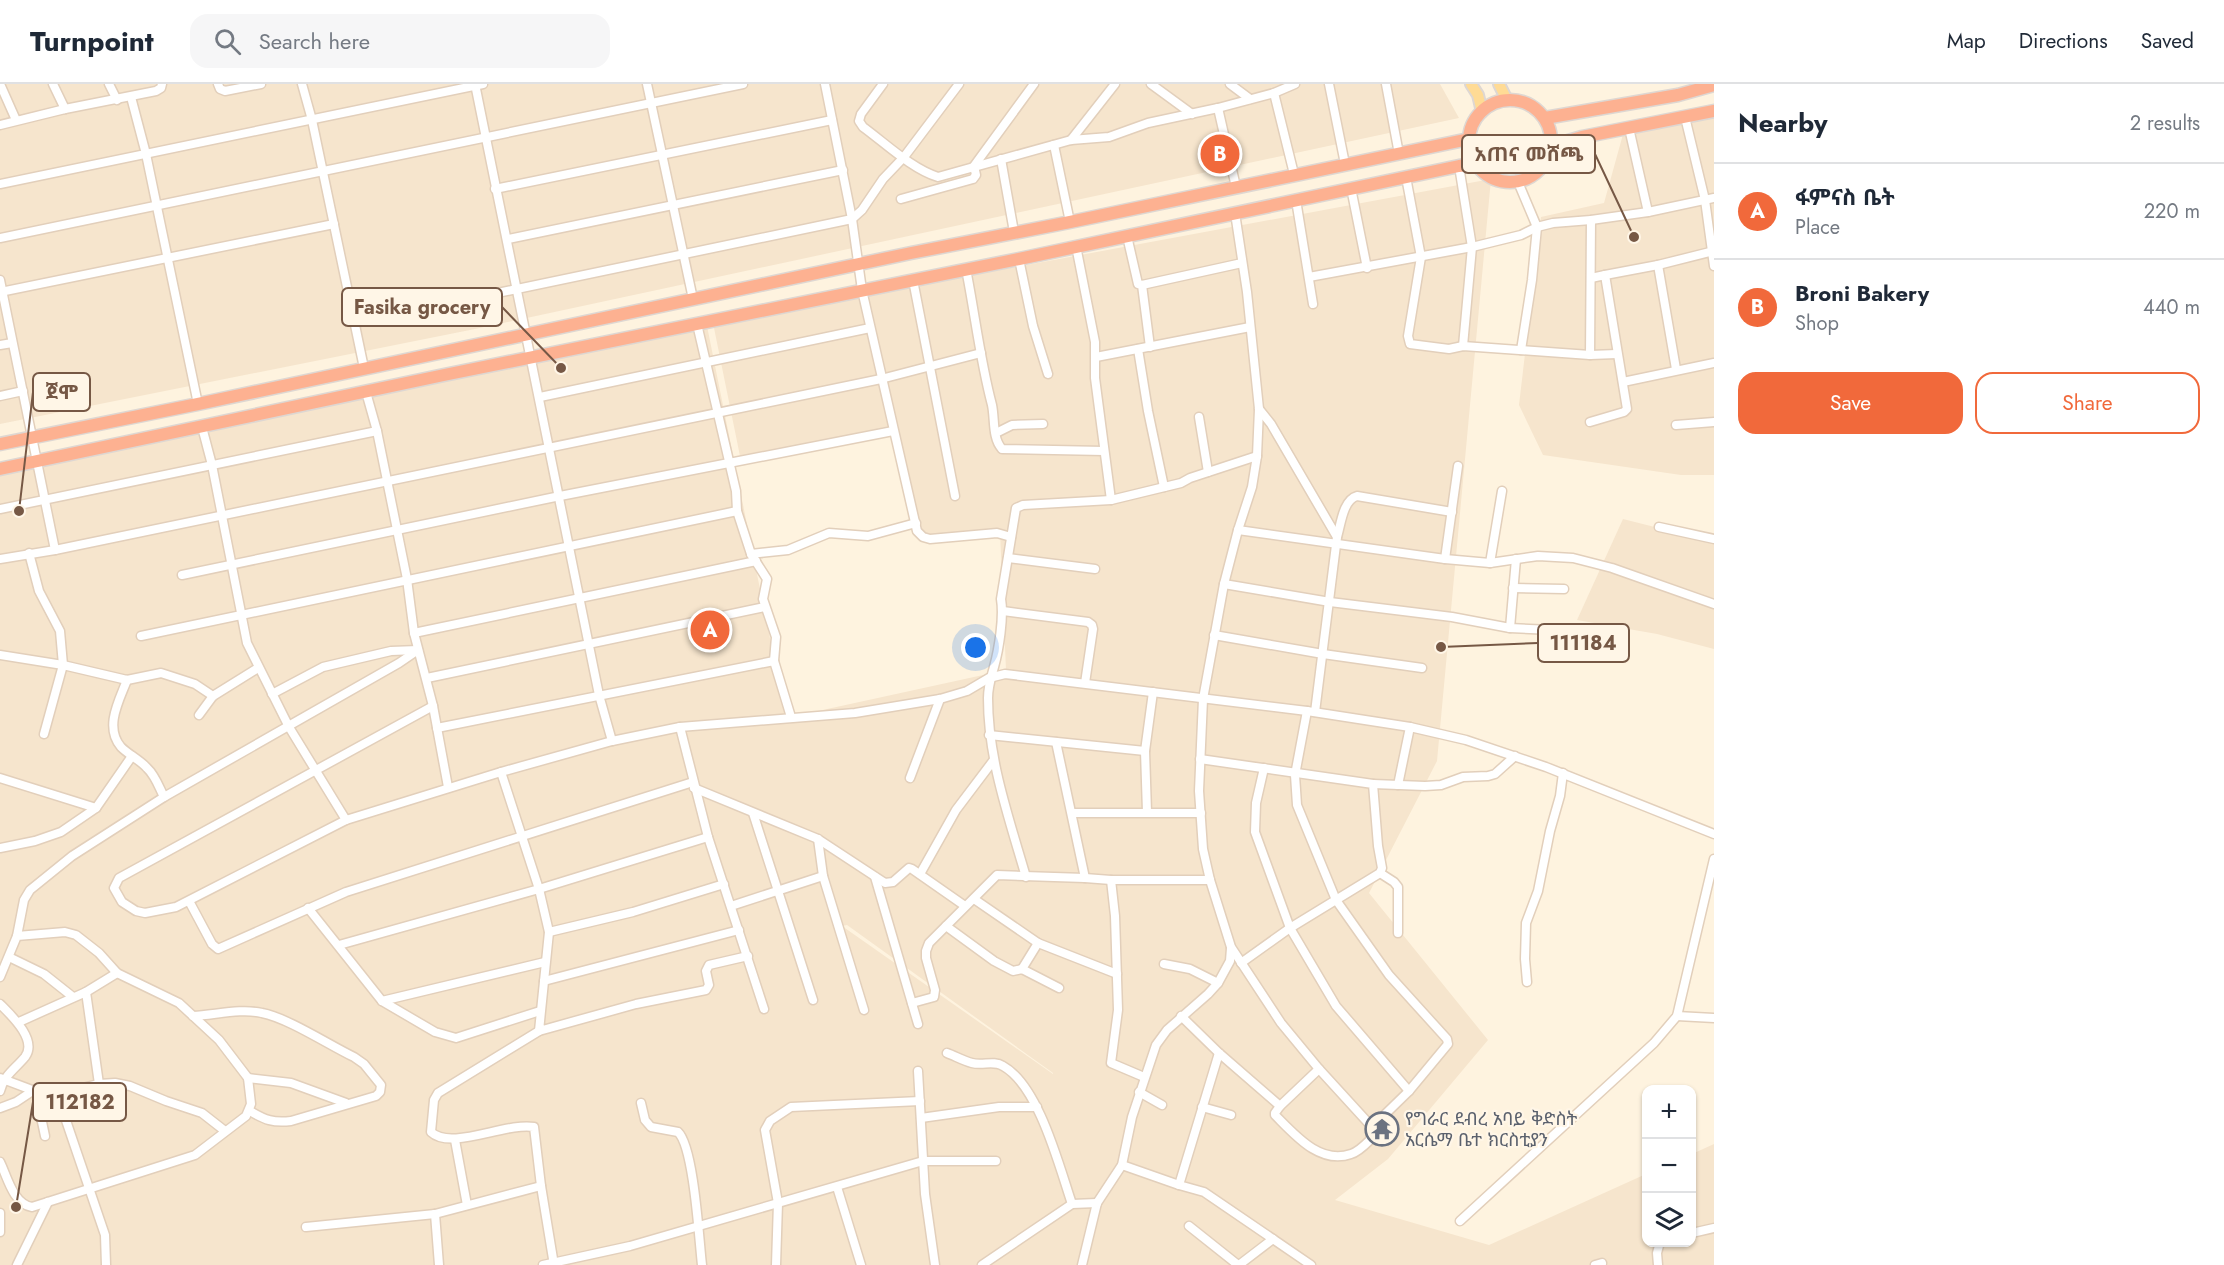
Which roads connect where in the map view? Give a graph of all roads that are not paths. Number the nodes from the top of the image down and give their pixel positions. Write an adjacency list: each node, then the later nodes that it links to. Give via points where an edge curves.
1 (0, 84): 38 (street)
2 (53, 84): 32 (street)
3 (109, 84): 28 (street)
4 (162, 84): 26 (street, via 156,92)
5 (218, 84): 6 (street, via 225,91)
6 (261, 84)
7 (302, 84): 39 (street)
8 (647, 84): 30 (street)
9 (743, 84): 30 (street)
10 (825, 84): 40 (street)
11 (883, 84): 51 (street, via 859,121)
12 (959, 84): 51 (street)
13 (1034, 84): 55 (street)
14 (1115, 84): 45 (street)
15 (1152, 84): 35 (street)
16 (1230, 84): 27 (street)
17 (1295, 84): 25 (street)
18 (1329, 84): 53 (street)
19 (1386, 84): 49 (street)
20 (1471, 84): 34 (main road)
21 (1499, 84): 29 (main road)
22 (478, 85): 39 (street); 43 (street)
23 (1714, 85): 24 (highway)
24 (1676, 89): 37 (highway)
25 (1274, 93): 27 (street); 59 (street)
26 (131, 97): 28 (street); 48 (street)
27 (1250, 99): 31 (street)
28 (117, 100): 32 (street)
29 (1508, 100): 34 (highway); 37 (highway, via 1522,101)
30 (651, 103): 43 (street); 50 (street)
31 (1218, 108): 35 (street); 63 (street)
32 (64, 109): 38 (street)
33 (1714, 111): 36 (highway)
34 (1482, 112): 44 (highway)
35 (1192, 114): 45 (street, via 1148,123 1109,137)
36 (1685, 117): 42 (highway); 67 (street)
37 (1545, 118): 47 (highway)
38 (16, 120): 41 (street)
39 (312, 120): 48 (street); 58 (street)
40 (832, 120): 50 (street); 57 (street)
41 (0, 125)
42 (1629, 128): 47 (highway); 71 (street)
43 (485, 137): 58 (street); 65 (street)
44 (1469, 139): 49 (highway); 54 (highway)
45 (1071, 140): 46 (street)
46 (1054, 145): 52 (street); 75 (street)
47 (1551, 146): 61 (highway, via 1540,169)
48 (146, 154): 62 (street); 70 (street)
49 (1399, 154): 53 (highway)
50 (661, 155): 65 (street); 69 (street)
51 (904, 157): 55 (street, via 938,177); 73 (street)
52 (1001, 159): 55 (street); 78 (street)
53 (1345, 164): 59 (highway)
54 (1476, 164): 56 (highway); 61 (highway, via 1494,179)
55 (974, 166): 66 (street, via 973,179)
56 (1459, 166): 60 (highway); 83 (street)
57 (843, 170): 69 (street); 73 (street)
58 (323, 171): 70 (street); 76 (street)
59 (1294, 174): 63 (highway)
60 (1406, 177): 64 (highway); 86 (street)
61 (1518, 182): 77 (street)
62 (0, 184)
63 (1236, 187): 75 (highway)
64 (1351, 188): 68 (highway); 93 (street)
65 (495, 189): 81 (street)
66 (901, 199)
67 (1710, 199): 71 (street); 84 (street)
68 (1296, 200): 72 (highway); 96 (street)
69 (673, 205): 81 (street); 85 (street)
70 (158, 206): 80 (street); 87 (street)
71 (1648, 212): 74 (street)
72 (1235, 213): 79 (highway); 89 (street)
73 (852, 219): 85 (street); 90 (street)
74 (1591, 220): 77 (street); 97 (street)
75 (1070, 222): 78 (highway)
76 (334, 224): 87 (street); 106 (street)
77 (1537, 227): 83 (street); 116 (street)
78 (1014, 232): 90 (highway)
79 (1127, 236): 82 (highway); 100 (street, via 1138,284)
80 (0, 238)
81 (508, 239): 101 (street)
82 (1076, 246): 88 (highway); 120 (street)
83 (1472, 248): 86 (street); 114 (street)
84 (1713, 251): 91 (street); 92 (street)
85 (683, 255): 101 (street); 104 (street)
86 (1421, 256): 93 (street); 114 (street, via 1408,341 1449,349)
87 (168, 257): 103 (street); 134 (street)
88 (1019, 259): 94 (highway); 127 (street)
89 (1242, 263): 100 (street); 108 (street)
90 (859, 265): 102 (street); 104 (highway)
91 (1658, 265): 95 (street); 126 (street)
92 (1714, 266)
93 (1367, 268): 96 (street)
94 (966, 269): 99 (highway); 117 (street)
95 (1605, 275): 97 (street); 118 (street)
96 (1310, 277): 105 (street)
97 (1591, 278): 119 (street)
98 (0, 280): 103 (street)
99 (913, 280): 102 (highway); 124 (street)
100 (1142, 285): 113 (street)
101 (518, 288): 106 (street); 110 (street)
102 (862, 290): 107 (highway); 109 (street)
103 (1, 291): 111 (street)
104 (693, 299): 110 (highway)
105 (1313, 304)
106 (354, 324): 125 (street)
107 (697, 324): 121 (highway); 122 (street)
108 (1250, 327): 113 (street); 135 (street)
109 (870, 328): 122 (street); 128 (street)
110 (525, 335): 121 (street); 125 (highway)
111 (12, 343): 112 (street); 130 (street)
112 (0, 345)
113 (1150, 346): 115 (street)
114 (1463, 346): 116 (street)
115 (1138, 349): 120 (street); 158 (street)
116 (1521, 350): 119 (street)
117 (981, 353): 124 (street); 145 (street)
118 (1617, 354): 119 (street); 129 (street)
119 (1590, 355)
120 (1096, 357): 149 (street)
121 (531, 359): 131 (highway); 133 (street)
122 (705, 361): 133 (street); 136 (street)
123 (1714, 363): 126 (street)
124 (929, 366): 128 (street); 161 (street)
125 (364, 368): 134 (highway)
126 (1676, 369): 129 (street)
127 (1048, 375)
128 (881, 379): 136 (street); 144 (street)
129 (1623, 382): 138 (street, via 1625,411)
130 (23, 392): 132 (street); 146 (street)
131 (366, 392): 142 (highway); 143 (street)
132 (0, 396)
133 (540, 397): 148 (street)
134 (198, 404): 146 (highway)
135 (1259, 409): 150 (street); 174 (street)
136 (717, 412): 148 (street); 152 (street)
137 (1199, 417): 156 (street)
138 (1590, 422)
139 (1714, 422): 141 (street)
140 (1043, 424): 145 (street, via 1012,424)
141 (1676, 425)
142 (202, 428): 151 (highway); 153 (street)
143 (377, 431): 153 (street); 157 (street)
144 (893, 431): 152 (street); 168 (street)
145 (996, 433): 149 (street, via 1002,449)
146 (32, 437): 147 (highway); 151 (street)
147 (0, 444)
148 (550, 447): 157 (street); 160 (street)
149 (1104, 451): 163 (street)
150 (1257, 456): 156 (street); 171 (street)
151 (36, 462): 155 (highway); 162 (street)
152 (729, 464): 160 (street); 165 (street)
153 (212, 465): 162 (street); 167 (street)
154 (1458, 466): 166 (street)
155 (0, 469)
156 (1208, 472): 158 (street)
157 (387, 480): 167 (street); 170 (street)
158 (1164, 487): 163 (street)
159 (1502, 491): 183 (street)
160 (560, 496): 170 (street); 175 (street)
161 (955, 496)
162 (45, 498): 164 (street); 176 (street)
163 (1111, 500): 172 (street, via 1023,505 1016,508)
164 (0, 509)
165 (737, 511): 175 (street); 178 (street)
166 (1452, 512): 174 (street, via 1352,497); 181 (street)
167 (221, 516): 176 (street); 184 (street)
168 (916, 523): 172 (street, via 917,531 930,539 997,533); 178 (street, via 868,536 829,533 788,550)
169 (1659, 527): 173 (street)
170 (396, 530): 184 (street); 187 (street)
171 (1238, 530): 174 (street); 188 (street)
172 (1011, 537): 179 (street)
173 (1714, 539)
174 (1336, 541): 181 (street); 192 (street)
175 (569, 546): 187 (street); 191 (street)
176 (55, 550): 177 (street)
177 (29, 553): 180 (street); 207 (street, via 39,591 60,631)
178 (753, 557): 191 (street); 194 (street, via 766,579)
179 (1008, 558): 185 (street); 195 (street, via 1000,599)
180 (0, 559)
181 (1445, 560): 183 (street)
182 (1516, 560): 183 (street); 189 (street); 193 (street, via 1538,556 1573,558)
183 (1490, 563)
184 (232, 564): 186 (street); 196 (street)
185 (1095, 569)
186 (182, 575)
187 (407, 579): 196 (street); 199 (street)
188 (1224, 584): 192 (street); 200 (street)
189 (1513, 588): 190 (street); 197 (street)
190 (1564, 589)
191 (580, 599): 199 (street); 202 (street)
192 (1330, 602): 197 (street); 204 (street)
193 (1714, 604)
194 (765, 607): 202 (street); 206 (street, via 776,637)
195 (1003, 610): 211 (street); 213 (street, via 1092,625)
196 (240, 614): 201 (street); 208 (street)
197 (1510, 628): 198 (street)
198 (1574, 631)
199 (414, 633): 203 (street)
200 (1214, 635): 204 (street); 219 (street)
201 (141, 636)
202 (590, 644): 210 (street); 216 (street)
203 (418, 650): 210 (street); 215 (street, via 391,651 322,667); 224 (street)
204 (1323, 654): 209 (street); 221 (street)
205 (0, 655): 207 (street)
206 (774, 661): 216 (street); 223 (street)
207 (63, 665): 212 (street); 228 (street)
208 (258, 668): 215 (street); 217 (street)
209 (1422, 668)
210 (427, 678): 220 (street)
211 (989, 678): 213 (street, via 1005,674); 218 (street, via 967,691); 229 (street)
212 (127, 680): 217 (street, via 161,673 195,684); 233 (street, via 113,726 115,739)
213 (1085, 683): 214 (street)
214 (1153, 692): 219 (street); 232 (street)
215 (272, 694): 224 (street)
216 (600, 695): 226 (street); 230 (street)
217 (213, 696): 222 (street)
218 (940, 699): 223 (street); 243 (street)
219 (1203, 699): 221 (street); 235 (street)
220 (434, 706): 226 (street); 238 (street)
221 (1311, 712): 227 (street); 241 (street)
222 (199, 715)
223 (791, 717): 225 (street)
224 (289, 727): 238 (street); 248 (street)
225 (680, 727): 230 (street); 245 (street)
226 (437, 728): 247 (street)
227 (1410, 728): 234 (street); 246 (street)
228 (44, 734)
229 (988, 735): 231 (street); 236 (street)
230 (612, 741): 239 (street)
231 (1056, 742): 232 (street); 252 (street)
232 (1145, 751): 250 (street)
233 (132, 756): 248 (street, via 150,770); 249 (street)
234 (1515, 756): 240 (street); 246 (street, via 1496,774 1488,776 1425,786)
235 (1200, 759): 237 (street); 253 (street)
236 (993, 761): 262 (street, via 956,810); 265 (street)
237 (1264, 768): 241 (street); 279 (street, via 1256,803 1255,832)
238 (316, 771): 254 (street); 274 (street, via 118,878 114,888 129,908 145,913)
239 (501, 772): 247 (street); 256 (street)
240 (1563, 773): 255 (street); 298 (street, via 1538,891 1526,923)
241 (1295, 775): 244 (street); 273 (street, via 1297,805)
242 (0, 778): 249 (street)
243 (910, 778)
244 (1373, 784): 246 (street); 261 (street)
245 (694, 785): 251 (street); 256 (street); 257 (street)
246 (1398, 785)
247 (448, 787): 254 (street)
248 (164, 797): 283 (street, via 72,856 30,890 21,909)
249 (96, 808): 259 (street, via 61,832)
250 (1147, 812): 252 (street); 253 (street)
251 (753, 813): 258 (street); 271 (street)
252 (1073, 813): 266 (street)
253 (1201, 813): 268 (street)
254 (346, 820): 274 (street)
255 (1714, 834)
256 (521, 836): 270 (street); 277 (street)
257 (708, 837): 269 (street); 270 (street)
258 (818, 838): 263 (street); 264 (street)
259 (0, 848)
260 (1714, 859): 311 (street)
261 (1380, 873): 273 (street); 282 (street, via 1398,887)
262 (920, 874): 264 (street, via 909,868 893,882 885,883); 276 (street)
263 (824, 876): 271 (street); 307 (street)
264 (875, 877): 304 (street)
265 (1026, 877): 266 (street); 272 (street, via 997,875)
266 (1085, 878): 267 (street)
267 (1111, 880): 268 (street); 294 (street)
268 (1210, 880): 286 (street)
269 (724, 884): 275 (street); 281 (street)
270 (538, 889): 281 (street); 285 (street)
271 (778, 891): 275 (street); 302 (street)
272 (974, 898): 276 (street); 284 (street)
273 (1336, 900): 279 (street); 326 (street, via 1389,975 1448,1041)
274 (189, 901): 277 (street, via 218,949)
275 (732, 906): 280 (street)
276 (965, 906): 278 (street)
277 (308, 908): 285 (street)
278 (946, 926): 292 (street, via 994,961 1013,971); 304 (street, via 926,951 934,997)
279 (1290, 928): 290 (street); 326 (street, via 1336,1006)
280 (739, 930): 287 (street); 296 (street)
281 (549, 932): 289 (street)
282 (1398, 933)
283 (17, 936): 288 (street); 293 (street, via 65,932 76,935)
284 (1038, 943): 292 (street); 294 (street)
285 (339, 945): 303 (street)
286 (1231, 947): 290 (street); 297 (street, via 1230,961)
287 (748, 956): 306 (street); 315 (street, via 709,965 706,990 636,1004)
288 (9, 957): 295 (street); 301 (street, via 44,974)
289 (545, 962): 296 (street); 303 (street)
290 (1241, 963): 318 (street, via 1281,1023)
291 (1164, 964): 297 (street, via 1190,969)
292 (1022, 969): 299 (street)
293 (117, 973): 300 (street); 309 (street, via 179,1004)
294 (1117, 974): 320 (street, via 1118,1010 1111,1064)
295 (0, 977)
296 (544, 981): 308 (street)
297 (1218, 982): 310 (street)
298 (1527, 982)
299 (1059, 988)
300 (86, 992): 301 (street); 323 (street)
301 (73, 997): 313 (street)
302 (813, 1000)
303 (382, 1001): 308 (street, via 435,1032 456,1038)
304 (912, 1003): 314 (street)
305 (0, 1004): 313 (street)
306 (764, 1009)
307 (864, 1010)
308 (540, 1011): 315 (street)
309 (193, 1016): 321 (street, via 219,1040); 330 (street, via 262,1013 354,1057 381,1085 380,1092)
310 (1181, 1016): 317 (street); 320 (street, via 1156,1045)
311 (1677, 1016): 312 (street); 359 (street, via 1654,1043)
312 (1714, 1018)
313 (20, 1022): 322 (street, via 29,1049)
314 (918, 1024)
315 (539, 1032): 343 (street, via 435,1096 431,1132)
316 (947, 1053): 334 (street, via 974,1063 992,1062 1011,1071)
317 (1219, 1053): 333 (street); 335 (street)
318 (1319, 1069): 333 (street); 340 (street)
319 (918, 1071): 329 (street)
320 (1144, 1077): 327 (street)
321 (248, 1078): 330 (street, via 291,1083); 337 (street)
322 (1, 1079): 324 (street); 325 (street)
323 (99, 1084): 328 (street); 341 (street, via 130,1086 197,1111)
324 (0, 1091)
325 (37, 1091): 328 (street); 336 (street); 342 (street)
326 (1409, 1091): 340 (street)
327 (1140, 1092): 332 (street); 347 (street)
328 (57, 1094): 351 (street)
329 (920, 1101): 339 (street); 353 (street, via 791,1107 778,1114 765,1130)
330 (346, 1103): 337 (street, via 276,1123)
331 (641, 1103): 360 (street, via 651,1127 678,1132 684,1140)
332 (1162, 1105)
333 (1280, 1106): 340 (street, via 1276,1117 1315,1150 1331,1158 1354,1154 1370,1140)
334 (1037, 1107): 339 (street, via 999,1107); 355 (street)
335 (1202, 1107): 338 (street); 348 (street)
336 (0, 1108)
337 (250, 1111): 341 (street)
338 (1231, 1115)
339 (921, 1118): 344 (street)
340 (1372, 1127)
341 (225, 1131): 351 (street, via 195,1155)
342 (45, 1136)
343 (455, 1140): 349 (street, via 513,1127 534,1127); 356 (street)
344 (923, 1161): 345 (street); 350 (street); 376 (street)
345 (996, 1161)
346 (0, 1162): 352 (street, via 22,1204 32,1207)
347 (1122, 1165): 348 (street); 354 (street)
348 (1179, 1185): 366 (street, via 1204,1192)
349 (540, 1186): 356 (street); 368 (street)
350 (837, 1187): 353 (street); 375 (street)
351 (90, 1189): 352 (street); 370 (street, via 105,1235)
352 (48, 1202): 369 (street)
353 (778, 1203): 360 (street); 374 (street)
354 (1097, 1203): 355 (street); 378 (street)
355 (1072, 1204): 377 (street)
356 (467, 1205): 358 (street)
357 (0, 1214): 364 (street)
358 (435, 1214): 362 (street); 371 (street)
359 (1460, 1221)
360 (698, 1225): 368 (street); 373 (street)
361 (1189, 1226): 379 (street)
362 (306, 1227)
363 (1714, 1228): 365 (street)
364 (0, 1232)
365 (1696, 1232)
366 (1273, 1239): 379 (street); 380 (street)
367 (1658, 1247): 381 (street)
368 (554, 1264): 372 (street)
369 (17, 1265)
370 (106, 1265)
371 (439, 1265)
372 (543, 1265)
373 (702, 1265)
374 (776, 1265)
375 (861, 1265)
376 (935, 1265)
377 (982, 1265)
378 (1082, 1265)
379 (1239, 1265)
380 (1311, 1265)
381 (1658, 1265)

